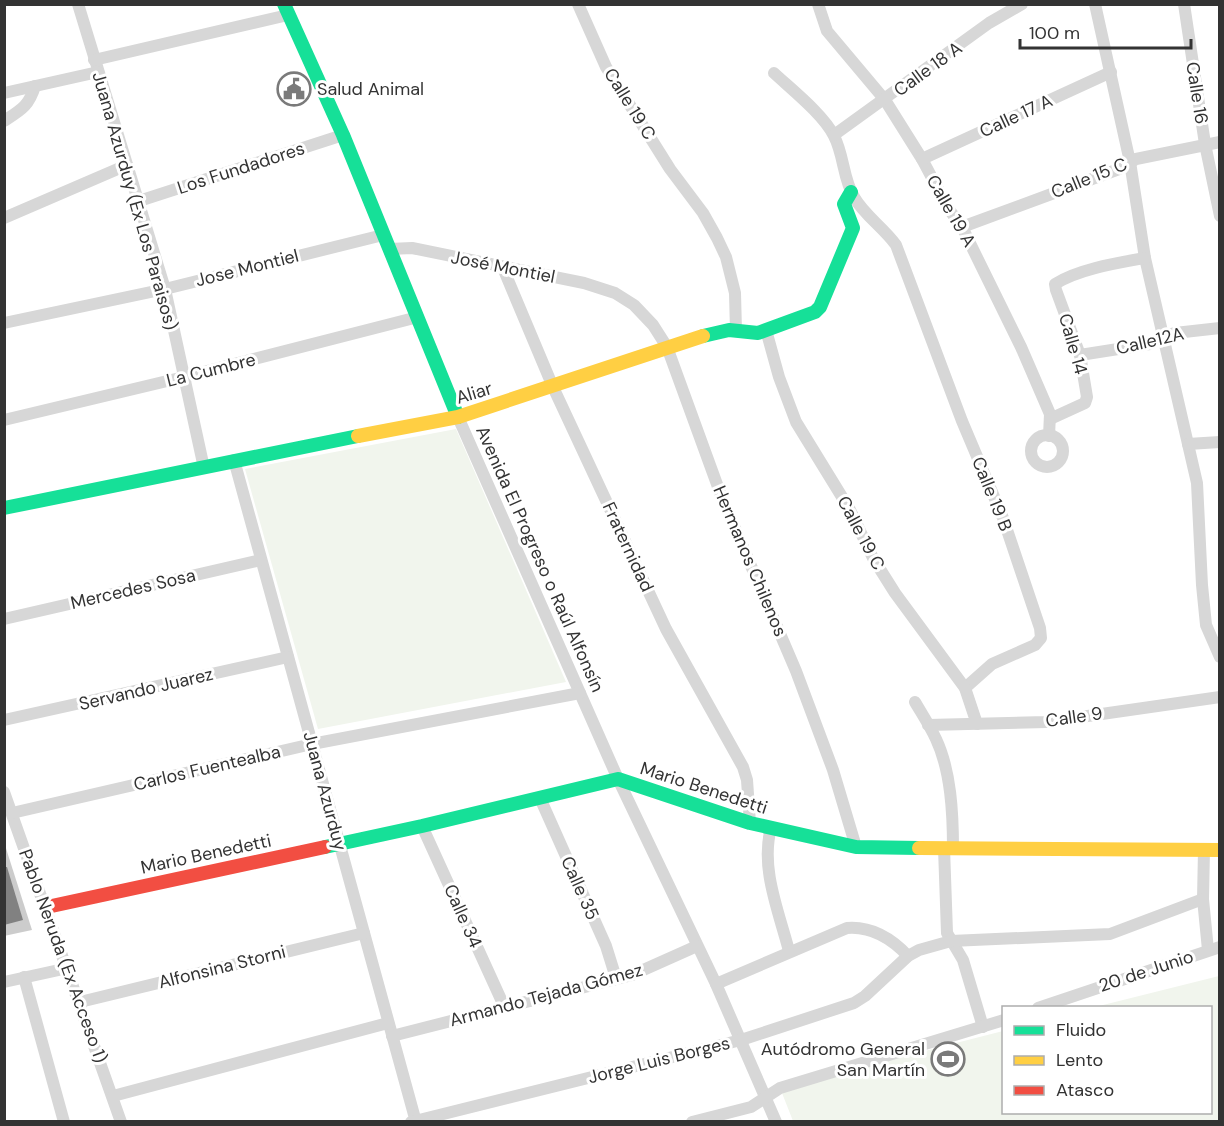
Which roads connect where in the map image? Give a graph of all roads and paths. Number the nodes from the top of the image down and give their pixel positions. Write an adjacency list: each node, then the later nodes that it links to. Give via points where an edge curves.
1 (78, 4): 10 (street, Juana Azurduy (Ex Los Paraisos))
2 (578, 4): 39 (street, Calle 19 C, via 606,67 717,238 735,293)
3 (818, 4): 15 (street, Calle 19 A, via 827,32)
4 (997, 4): 9 (street)
5 (1022, 4): 9 (street, Calle 18 A)
6 (1095, 4): 11 (street)
7 (1184, 4): 20 (street, Calle 16)
8 (286, 10): 10 (street); 17 (street, Avenida El Progreso o Raúl Alfonsín)
9 (1002, 17): 15 (street, Calle 18 A)
10 (96, 66): 13 (street); 23 (street, Juana Azurduy (Ex Los Paraisos))
11 (1111, 72): 21 (street, Calle 17 A); 22 (street)
12 (774, 73): 18 (street)
13 (35, 86): 14 (street); 16 (street, via 24,108)
14 (4, 93)
15 (885, 100): 18 (street, Calle 18 A); 21 (street, Calle 19 A)
16 (4, 121)
17 (343, 135): 25 (street, Los Fundadores); 29 (street, Avenida El Progreso o Raúl Alfonsín)
18 (834, 135): 24 (street)
19 (1220, 142): 20 (street, Calle 15 C)
20 (1205, 144): 22 (street, Calle 15 C); 26 (street, Calle 16)
21 (922, 159): 28 (street, Calle 19 A)
22 (1130, 162): 28 (street, Calle 15 C); 31 (street)
23 (127, 165): 25 (street, Juana Azurduy (Ex Los Paraisos)); 27 (street)
24 (851, 192): 38 (street, Aliar, via 844,204 853,228 820,307); 59 (street, Calle 19 B, via 896,245 1003,518 1040,628 1041,638 1035,645 992,664)
25 (139, 201): 33 (street, Juana Azurduy (Ex Los Paraisos))
26 (1220, 216)
27 (4, 218)
28 (962, 227): 46 (street, Calle 19 A, via 1021,347)
29 (383, 235): 30 (street, Avenida El Progreso o Raúl Alfonsín); 33 (street, Jose Montiel)
30 (389, 249): 32 (street, José Montiel, via 412,248); 35 (street, Avenida El Progreso o Raúl Alfonsín)
31 (1145, 258): 40 (street); 42 (street, Calle 14, via 1106,266 1055,284)
32 (503, 268): 34 (street, José Montiel, via 584,283); 44 (street, Fraternidad)
33 (165, 289): 36 (street, Jose Montiel); 43 (street, Juana Azurduy (Ex Los Paraisos))
34 (615, 293): 41 (street, Hermanos Chilenos, via 653,325)
35 (418, 317): 43 (street, La Cumbre); 45 (street, Avenida El Progreso o Raúl Alfonsín)
36 (4, 323)
37 (1220, 328): 40 (street, Calle12A)
38 (766, 330): 39 (street, Aliar); 59 (street, Calle 19 C, via 796,422 850,510 894,593)
39 (736, 331): 41 (street, Aliar, via 716,332)
40 (1164, 336): 42 (street, Calle12A, via 1150,344); 50 (street)
41 (667, 347): 44 (street, Aliar); 75 (street, Hermanos Chilenos, via 722,498 796,671 833,770)
42 (1080, 355): 46 (street, Calle 14, via 1085,403)
43 (184, 377): 47 (street, La Cumbre); 52 (street, Juana Azurduy (Ex Los Paraisos))
44 (553, 387): 45 (street, Aliar); 71 (street, Fraternidad, via 666,629 743,767)
45 (458, 417): 51 (street, Aliar); 60 (street, Avenida El Progreso o Raúl Alfonsín)
46 (1050, 419): 48 (street, Calle 19 A)
47 (4, 420)
48 (1049, 436)
49 (1220, 442): 50 (street)
50 (1188, 444): 56 (street, via 1197,483 1206,625)
51 (234, 460): 52 (street, Aliar); 54 (street, Juana Azurduy)
52 (204, 468): 53 (street, Aliar)
53 (4, 508)
54 (261, 560): 55 (street, Mercedes Sosa); 57 (street, Juana Azurduy)
55 (4, 618)
56 (1216, 637): 58 (street)
57 (288, 657): 63 (street, Servando Juarez); 66 (street, Juana Azurduy)
58 (1220, 657)
59 (965, 688): 64 (street, Calle 19 C)
60 (580, 693): 66 (street, Carlos Fuentealba); 67 (street, Avenida El Progreso o Raúl Alfonsín)
61 (1220, 697): 64 (street, Calle 9, via 1046,722)
62 (915, 702): 65 (street)
63 (4, 720)
64 (977, 724): 65 (street, Calle 9)
65 (928, 725): 76 (street, via 937,741 949,783 953,814)
66 (312, 744): 70 (street, Carlos Fuentealba); 74 (street, Juana Azurduy)
67 (618, 779): 69 (street, Mario Benedetti); 71 (street, Mario Benedetti); 83 (street, Avenida El Progreso o Raúl Alfonsín)
68 (4, 792): 70 (street, Pablo Neruda (Ex Acceso 1))
69 (540, 798): 72 (street, Mario Benedetti); 89 (street, Calle 35, via 606,946)
70 (12, 813): 80 (street, Pablo Neruda (Ex Acceso 1))
71 (750, 823): 73 (street, Mario Benedetti)
72 (422, 826): 74 (street, Mario Benedetti); 93 (street, Calle 34)
73 (771, 828): 75 (street, Mario Benedetti); 85 (street, via 767,853 770,879)
74 (340, 844): 80 (street, Mario Benedetti); 81 (street, Juana Azurduy)
75 (856, 847): 76 (street, Mario Benedetti)
76 (949, 849): 77 (street, Mario Benedetti); 82 (street, via 946,924)
77 (1204, 850): 78 (street, Mario Benedetti); 79 (street)
78 (1220, 850)
79 (1203, 899): 82 (street, Jorge Luis Borges, via 1110,934); 84 (street)
80 (47, 907): 87 (street, Pablo Neruda (Ex Acceso 1))
81 (364, 933): 92 (street, Alfonsina Storni); 96 (street, Juana Azurduy)
82 (951, 941): 86 (street, Jorge Luis Borges); 97 (street, via 963,960)
83 (697, 946): 89 (street, Armando Tejada Gómez, via 632,975); 91 (street, Avenida El Progreso o Raúl Alfonsín)
84 (1214, 949): 94 (street, 20 de Junio)
85 (789, 951): 86 (street, via 857,928 881,935); 91 (street)
86 (908, 956): 99 (street, Jorge Luis Borges, via 854,1003)
87 (68, 968): 88 (street); 92 (street, Pablo Neruda (Ex Acceso 1))
88 (24, 978): 90 (street); 103 (street)
89 (616, 978): 93 (street, Armando Tejada Gómez)
90 (4, 982)
91 (716, 984): 99 (street, Avenida El Progreso o Raúl Alfonsín)
92 (80, 1002): 100 (street, Pablo Neruda (Ex Acceso 1))
93 (504, 1006): 98 (street, Armando Tejada Gómez)
94 (1044, 1006)
95 (1002, 1021): 97 (street)
96 (388, 1023): 98 (street, Juana Azurduy); 100 (street)
97 (983, 1027): 101 (street, via 780,1088)
98 (392, 1036): 102 (street, Juana Azurduy)
99 (741, 1040): 101 (street, Avenida El Progreso o Raúl Alfonsín); 102 (street, Jorge Luis Borges)
100 (113, 1096): 104 (street, Pablo Neruda (Ex Acceso 1))
101 (765, 1096): 105 (street, via 752,1107); 106 (street, Avenida El Progreso o Raúl Alfonsín)
102 (414, 1121)
103 (64, 1122)
104 (121, 1122)
105 (692, 1122)
106 (777, 1122)

